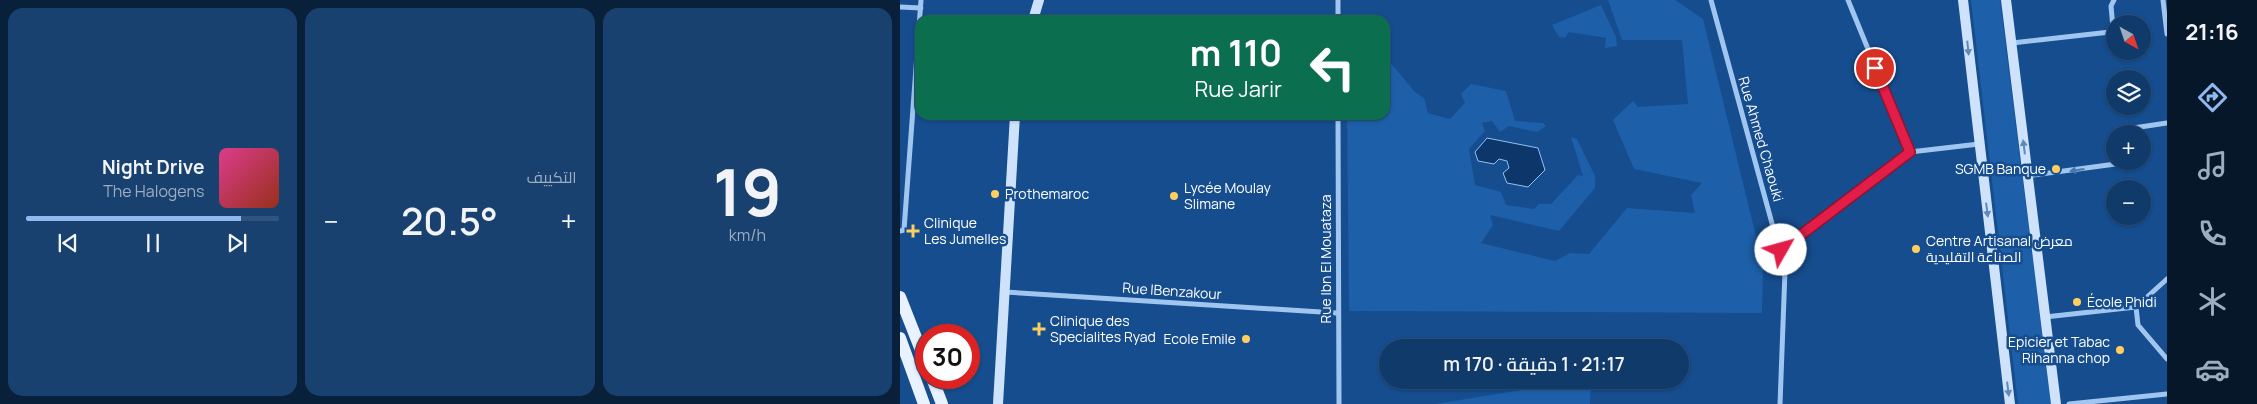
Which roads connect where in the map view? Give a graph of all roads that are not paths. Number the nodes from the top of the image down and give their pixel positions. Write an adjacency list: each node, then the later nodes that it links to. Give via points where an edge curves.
1 (921, 0): 11 (street)
2 (1039, 0): 13 (main road)
3 (1338, 0): 14 (street)
4 (1710, 0): 27 (street, Rue Ahmed Chaouki)
5 (1848, 0): 23 (street)
6 (1963, 0): 22 (main road, one-way to 22)
7 (2006, 0): 16 (main road)
8 (2114, 0): 16 (street, via 2110,32)
9 (2163, 0): 15 (street)
10 (900, 7): 11 (street)
11 (921, 8): 12 (street)
12 (920, 15)
13 (1034, 15)
14 (1338, 15)
15 (2167, 34)
16 (2012, 43): 25 (main road, one-way to 16)
17 (915, 86): 26 (street, via 904,230)
18 (1015, 120): 29 (main road)
19 (1338, 120): 32 (street, Rue Ibn El Mouataza)
20 (2167, 123): 21 (street)
21 (2151, 125)
22 (1979, 144): 23 (street); 46 (main road, one-way to 46)
23 (1910, 152): 27 (street)
24 (2106, 165): 25 (street, one-way to 25)
25 (2027, 176): 33 (main road)
26 (900, 231)
27 (1781, 250): 45 (street, Rue Ahmed Chaouki, via 1786,279)
28 (2167, 279): 31 (street)
29 (1005, 292): 32 (street, Rue IBenzakour); 37 (main road)
30 (900, 297): 34 (main road)
31 (2136, 307): 33 (street); 36 (street, via 2138,325)
32 (1337, 313): 44 (street, Rue Ibn El Mouataza)
33 (2045, 317): 47 (main road)
34 (915, 335)
35 (900, 338): 40 (main road)
36 (2167, 359)
37 (998, 384): 42 (main road); 43 (main road)
38 (936, 389): 41 (main road)
39 (2167, 394): 48 (street)
40 (924, 404)
41 (942, 404)
42 (990, 404)
43 (998, 404)
44 (1338, 404)
45 (1780, 404)
46 (2010, 404)
47 (2056, 404)
48 (2069, 404)

